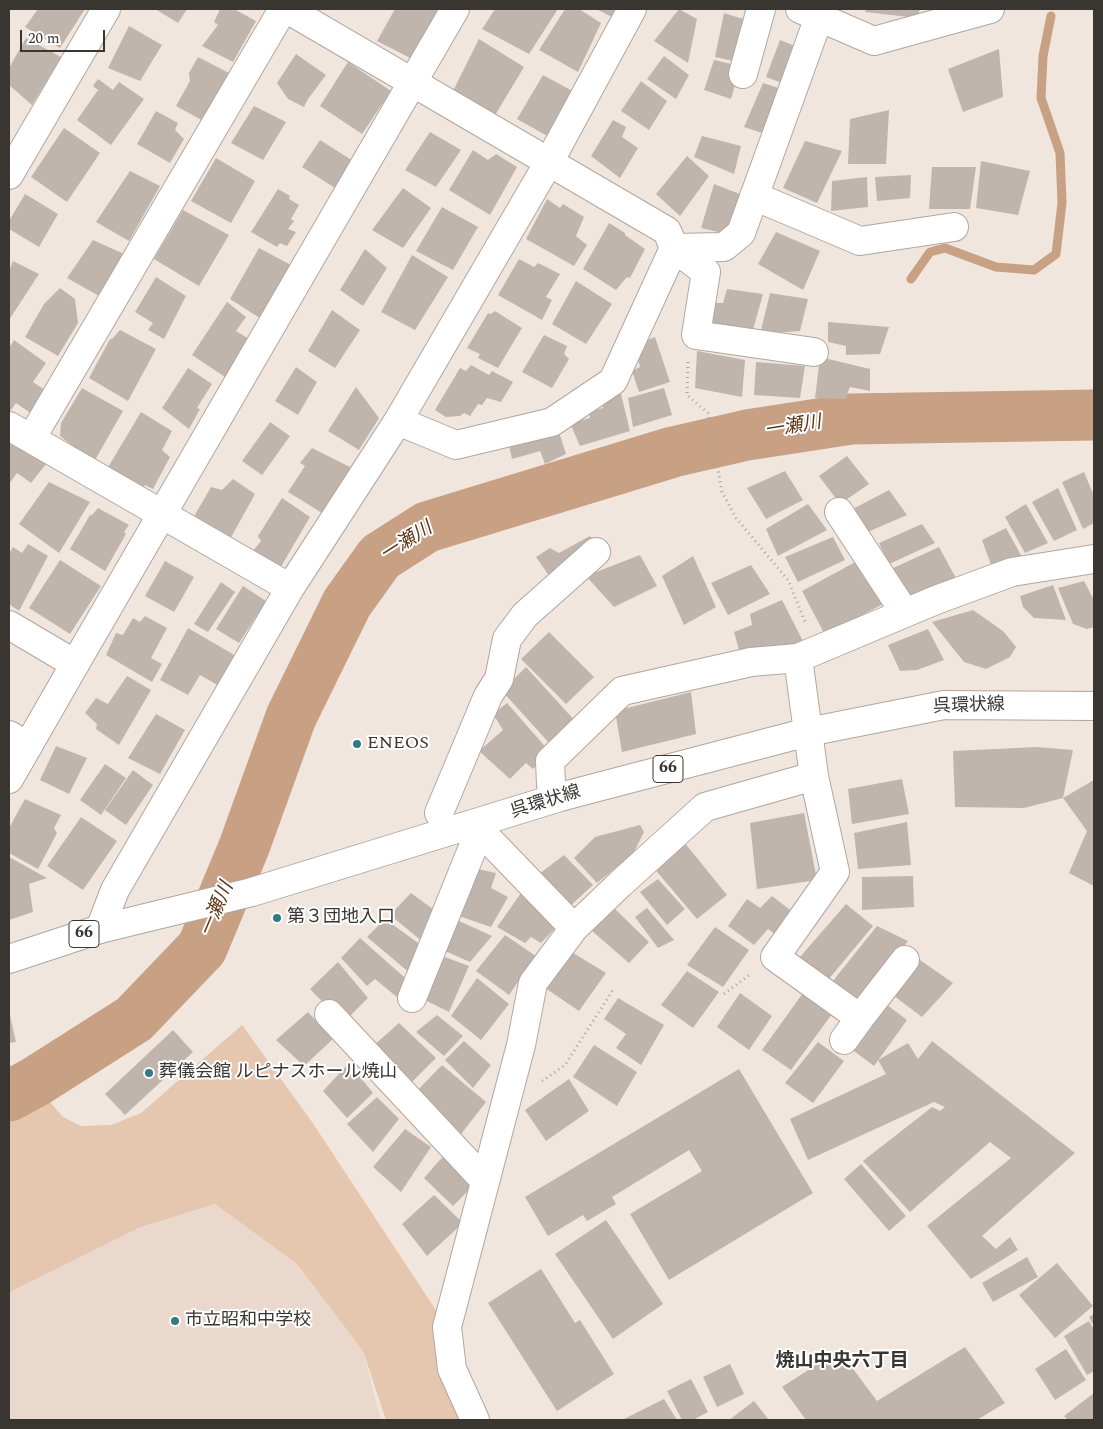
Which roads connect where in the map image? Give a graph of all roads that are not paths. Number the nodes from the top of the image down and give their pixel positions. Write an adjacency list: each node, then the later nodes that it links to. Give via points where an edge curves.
1 (106, 9): 12 (street)
2 (285, 9): 10 (street); 18 (street)
3 (456, 9): 10 (street)
4 (632, 9): 11 (street)
5 (761, 9): 9 (street)
6 (990, 9): 8 (street)
7 (809, 13): 8 (street, via 874,41); 13 (street)
8 (935, 16)
9 (743, 74)
10 (413, 83): 11 (street); 20 (street)
11 (549, 162): 15 (street, via 667,231); 17 (street)
12 (9, 175)
13 (754, 196): 14 (street, via 860,241); 15 (street, via 741,233 724,247)
14 (954, 227)
15 (674, 248): 16 (street, via 706,272 696,335); 17 (street, via 614,381 552,422 456,445)
16 (814, 352)
17 (398, 420): 23 (street)
18 (20, 432): 20 (street)
19 (839, 512): 24 (street)
20 (162, 514): 23 (street); 27 (street)
21 (596, 552): 34 (street, via 525,615 507,640 499,679 488,696)
22 (1094, 559): 24 (street, via 1012,572)
23 (290, 588): 37 (street, via 115,890)
24 (905, 613): 26 (street)
25 (9, 626): 27 (street)
26 (808, 654): 29 (street); 33 (street, via 751,662 622,691 550,761 551,785)
27 (75, 664): 30 (street)
28 (1094, 706): 29 (street, 呉環状線 / 66, via 944,705)
29 (808, 732): 31 (street); 33 (street, 呉環状線 / 66)
30 (18, 740): 32 (street)
31 (814, 776): 36 (street, via 704,807); 42 (street, via 834,872 775,957)
32 (9, 779)
33 (560, 797): 35 (street, 呉環状線 / 66)
34 (440, 813)
35 (475, 835): 36 (street, via 490,841); 37 (street, 呉環状線 / 66); 40 (street)
36 (574, 928): 44 (street, via 533,983 521,1045)
37 (100, 929): 38 (street, 呉環状線 / 66)
38 (9, 959)
39 (905, 960): 42 (street)
40 (412, 998)
41 (329, 1014): 44 (street)
42 (860, 1018): 43 (street)
43 (844, 1040)
44 (485, 1181): 45 (street, via 447,1327 452,1369)
45 (475, 1420)

